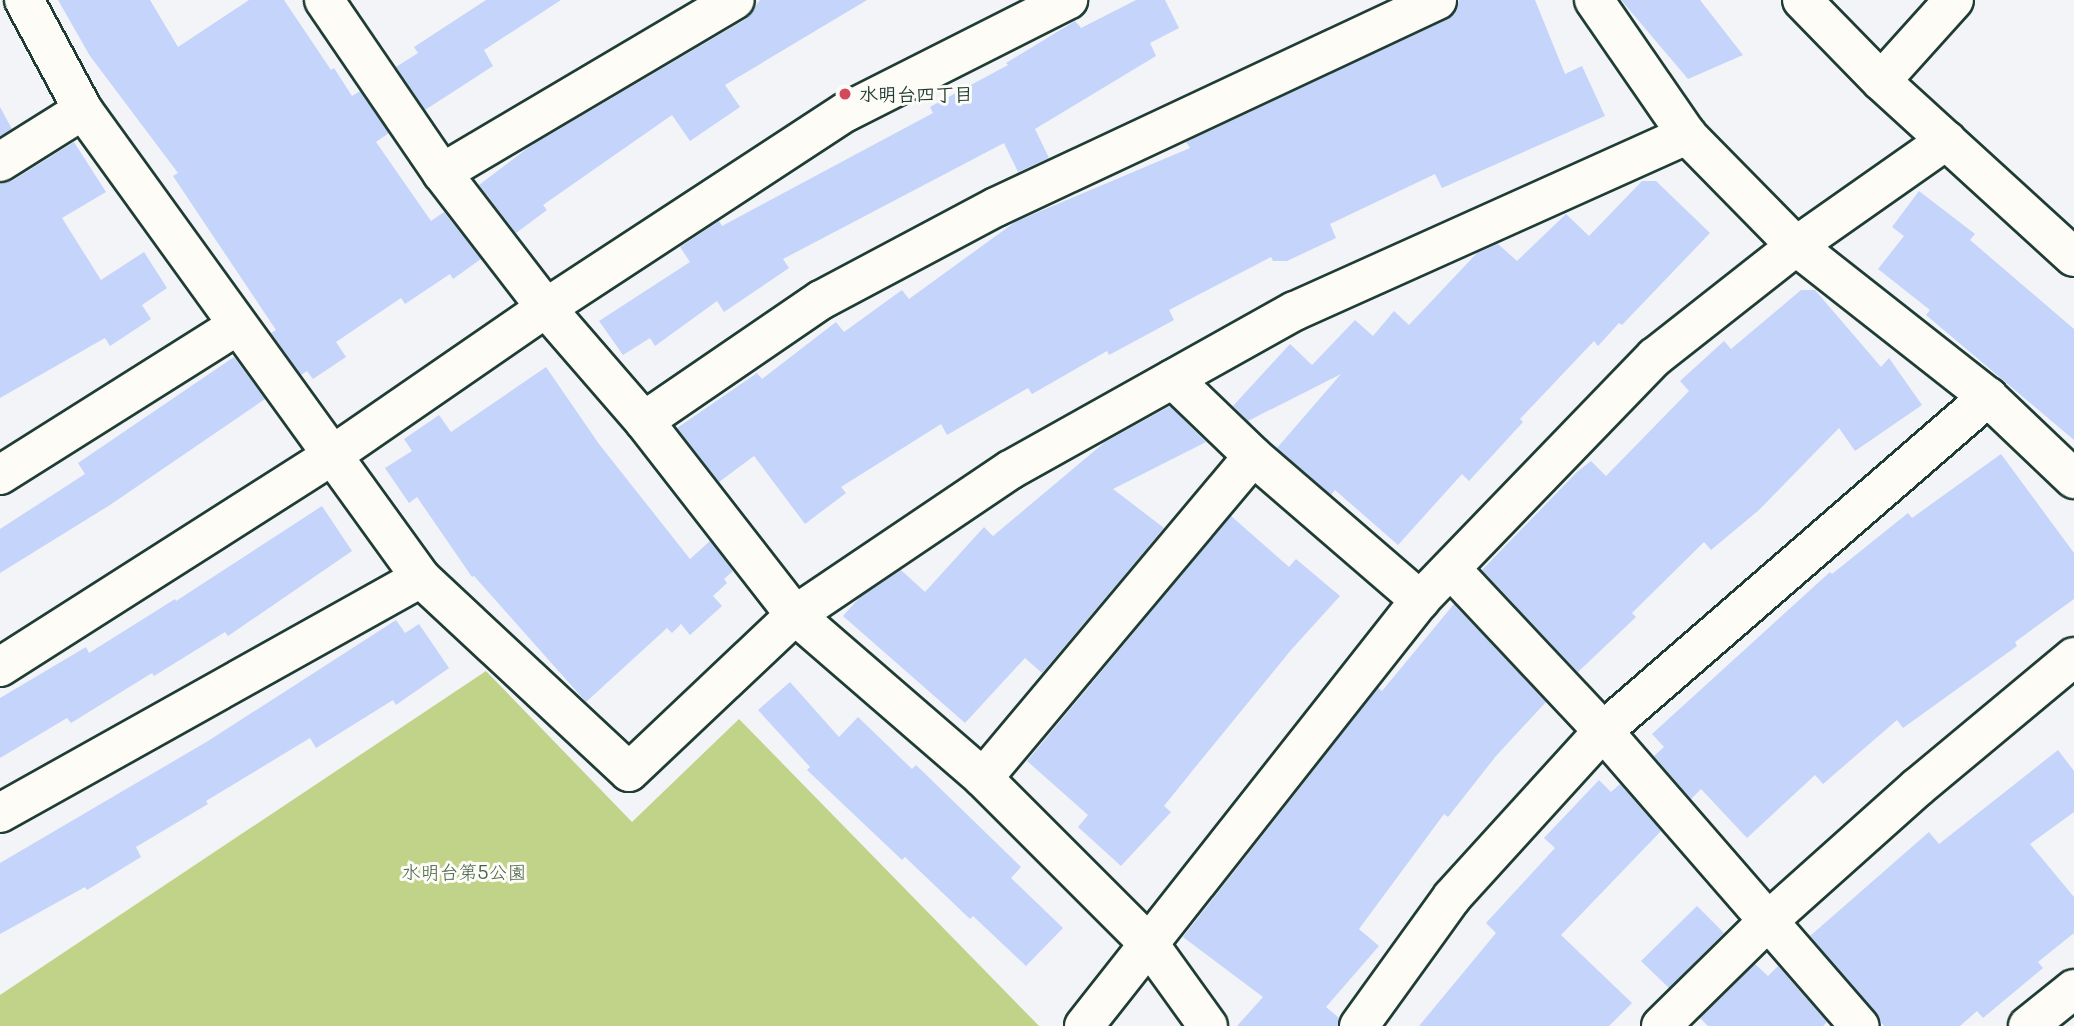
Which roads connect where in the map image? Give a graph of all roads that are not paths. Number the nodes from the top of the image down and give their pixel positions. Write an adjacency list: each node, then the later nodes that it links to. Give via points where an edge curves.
1 (24, 0): 10 (street)
2 (324, 0): 14 (street)
3 (735, 0): 14 (street)
4 (1068, 0): 17 (street, via 846,112)
5 (1437, 0): 21 (street, via 996,207 821,300)
6 (1594, 0): 11 (street)
7 (1802, 0): 9 (street)
8 (1954, 0): 9 (street)
9 (1881, 81): 12 (street)
10 (83, 110): 13 (street); 18 (street)
11 (1687, 135): 15 (street); 19 (street, via 1295,311)
12 (1947, 140): 15 (street); 16 (street)
13 (0, 162)
14 (442, 173): 17 (street)
15 (1796, 246): 20 (street); 26 (street, via 1656,357)
16 (2074, 257)
17 (546, 308): 21 (street); 22 (street)
18 (237, 327): 22 (street); 24 (street)
19 (1173, 379): 23 (street); 29 (street, via 1010,470)
20 (1988, 397): 25 (street); 32 (street)
21 (645, 421): 29 (street)
22 (334, 454): 27 (street); 31 (street)
23 (1253, 456): 28 (street); 33 (street)
24 (0, 475)
25 (2074, 479)
26 (1451, 569): 28 (street); 32 (street)
27 (421, 578): 29 (street, via 629,772); 34 (street)
28 (1420, 600): 36 (street)
29 (795, 615): 33 (street)
30 (2074, 657): 35 (street)
31 (0, 667)
32 (1603, 731): 35 (street); 40 (street, via 1452,897)
33 (984, 778): 36 (street)
34 (0, 813)
35 (1768, 921): 41 (street); 42 (street)
36 (1149, 944): 38 (street); 39 (street)
37 (2074, 989): 43 (street)
38 (1084, 1026)
39 (1208, 1026)
40 (1359, 1026)
41 (1661, 1026)
42 (1859, 1026)
43 (2028, 1026)

